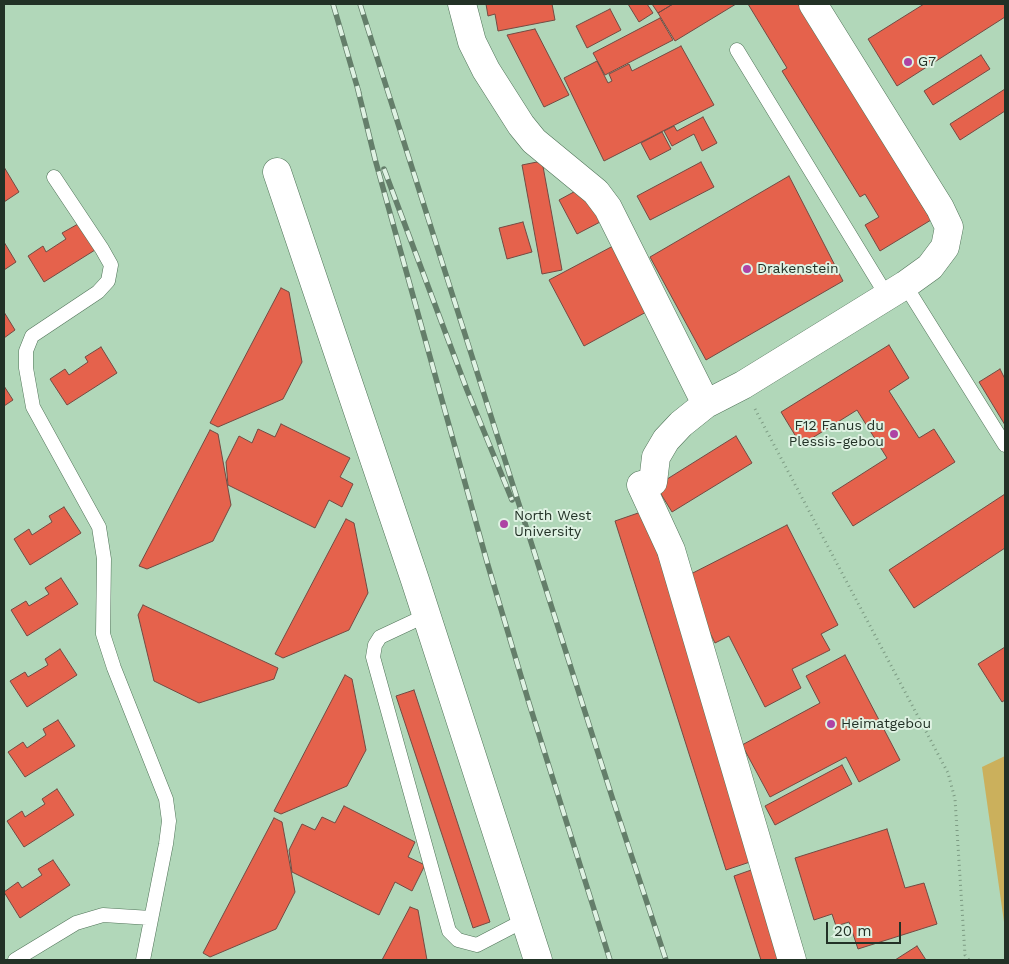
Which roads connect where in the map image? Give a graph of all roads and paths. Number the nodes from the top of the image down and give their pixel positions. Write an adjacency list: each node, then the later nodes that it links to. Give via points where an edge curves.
1 (462, 4): 8 (street, via 472,42 521,125 534,141 596,192 608,208)
2 (813, 4): 6 (street, via 949,227 945,247 930,267)
3 (737, 50): 6 (lane)
4 (276, 172): 10 (street)
5 (54, 177): 11 (lane, via 111,265 108,281 98,292 32,336 26,351 26,368 33,407 99,527 104,559 103,634 166,799 169,821)
6 (896, 290): 7 (street); 9 (lane)
7 (743, 385): 8 (street); 17 (path, via 948,773 955,799 965,955)
8 (706, 404): 16 (street, via 666,440 656,457 653,482 641,485 671,550)
9 (1005, 445)
10 (427, 615): 12 (street); 12 (lane, via 380,637 373,656 449,931 458,940 477,945)
11 (151, 918): 13 (lane, via 103,916 76,923); 14 (lane)
12 (526, 920): 15 (street)
13 (14, 960)
14 (143, 960)
15 (538, 960)
16 (792, 960)
17 (969, 960)

